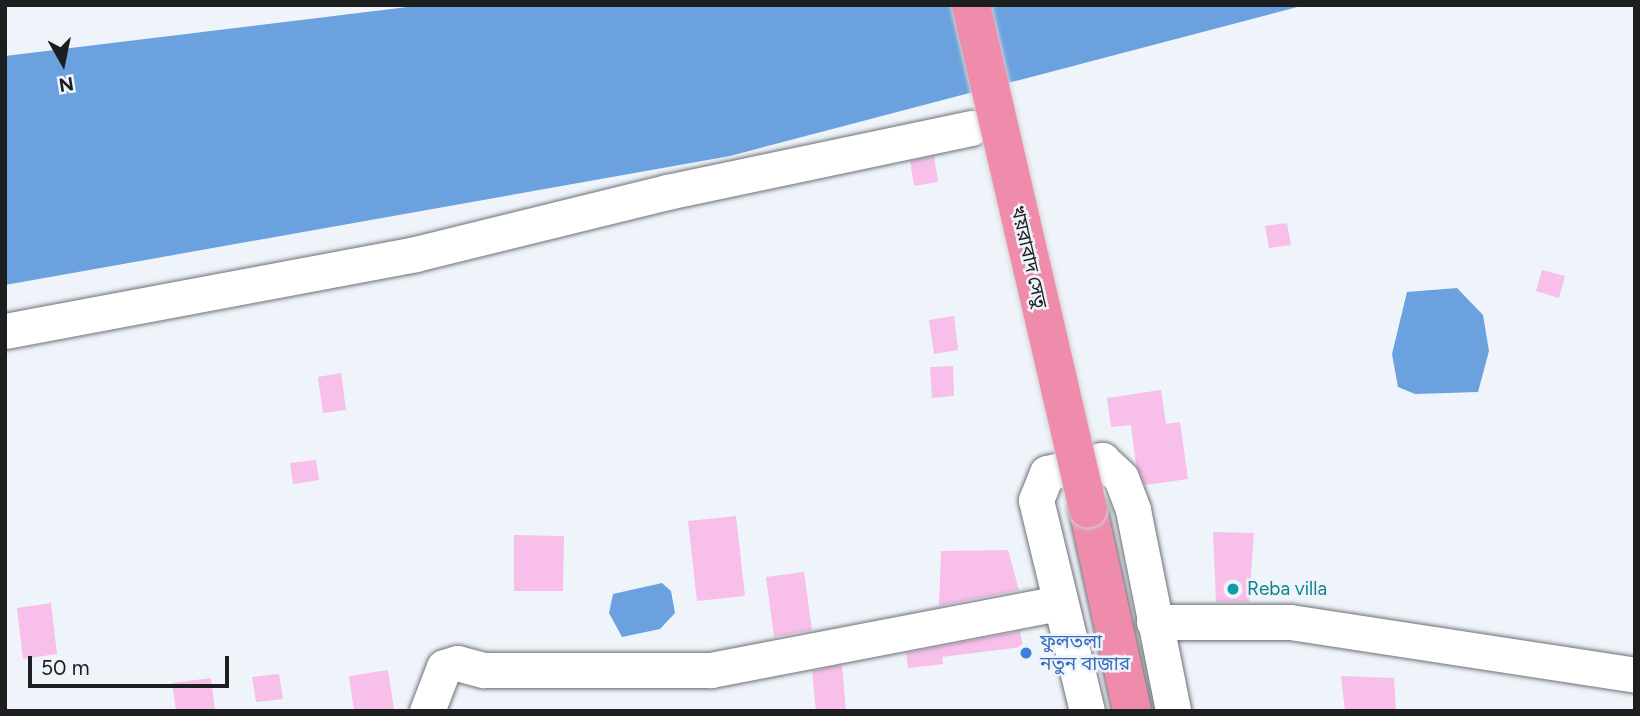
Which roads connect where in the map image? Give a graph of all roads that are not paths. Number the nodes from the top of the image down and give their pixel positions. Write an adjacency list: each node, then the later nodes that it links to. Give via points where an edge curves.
1 (971, 5): 9 (highway, খয়রাবাদ সেতু, bridge)
2 (971, 128): 3 (street, via 667,192 415,254)
3 (5, 331)
4 (1060, 603): 5 (street, via 1036,500 1047,473 1102,460 1121,478 1133,510); 7 (street, via 711,670 484,670 457,663 444,667); 8 (street)
5 (1154, 622): 6 (street, via 1290,622); 10 (street)
6 (1635, 675)
7 (429, 710)
8 (1087, 711)
9 (1132, 711)
10 (1173, 711)

